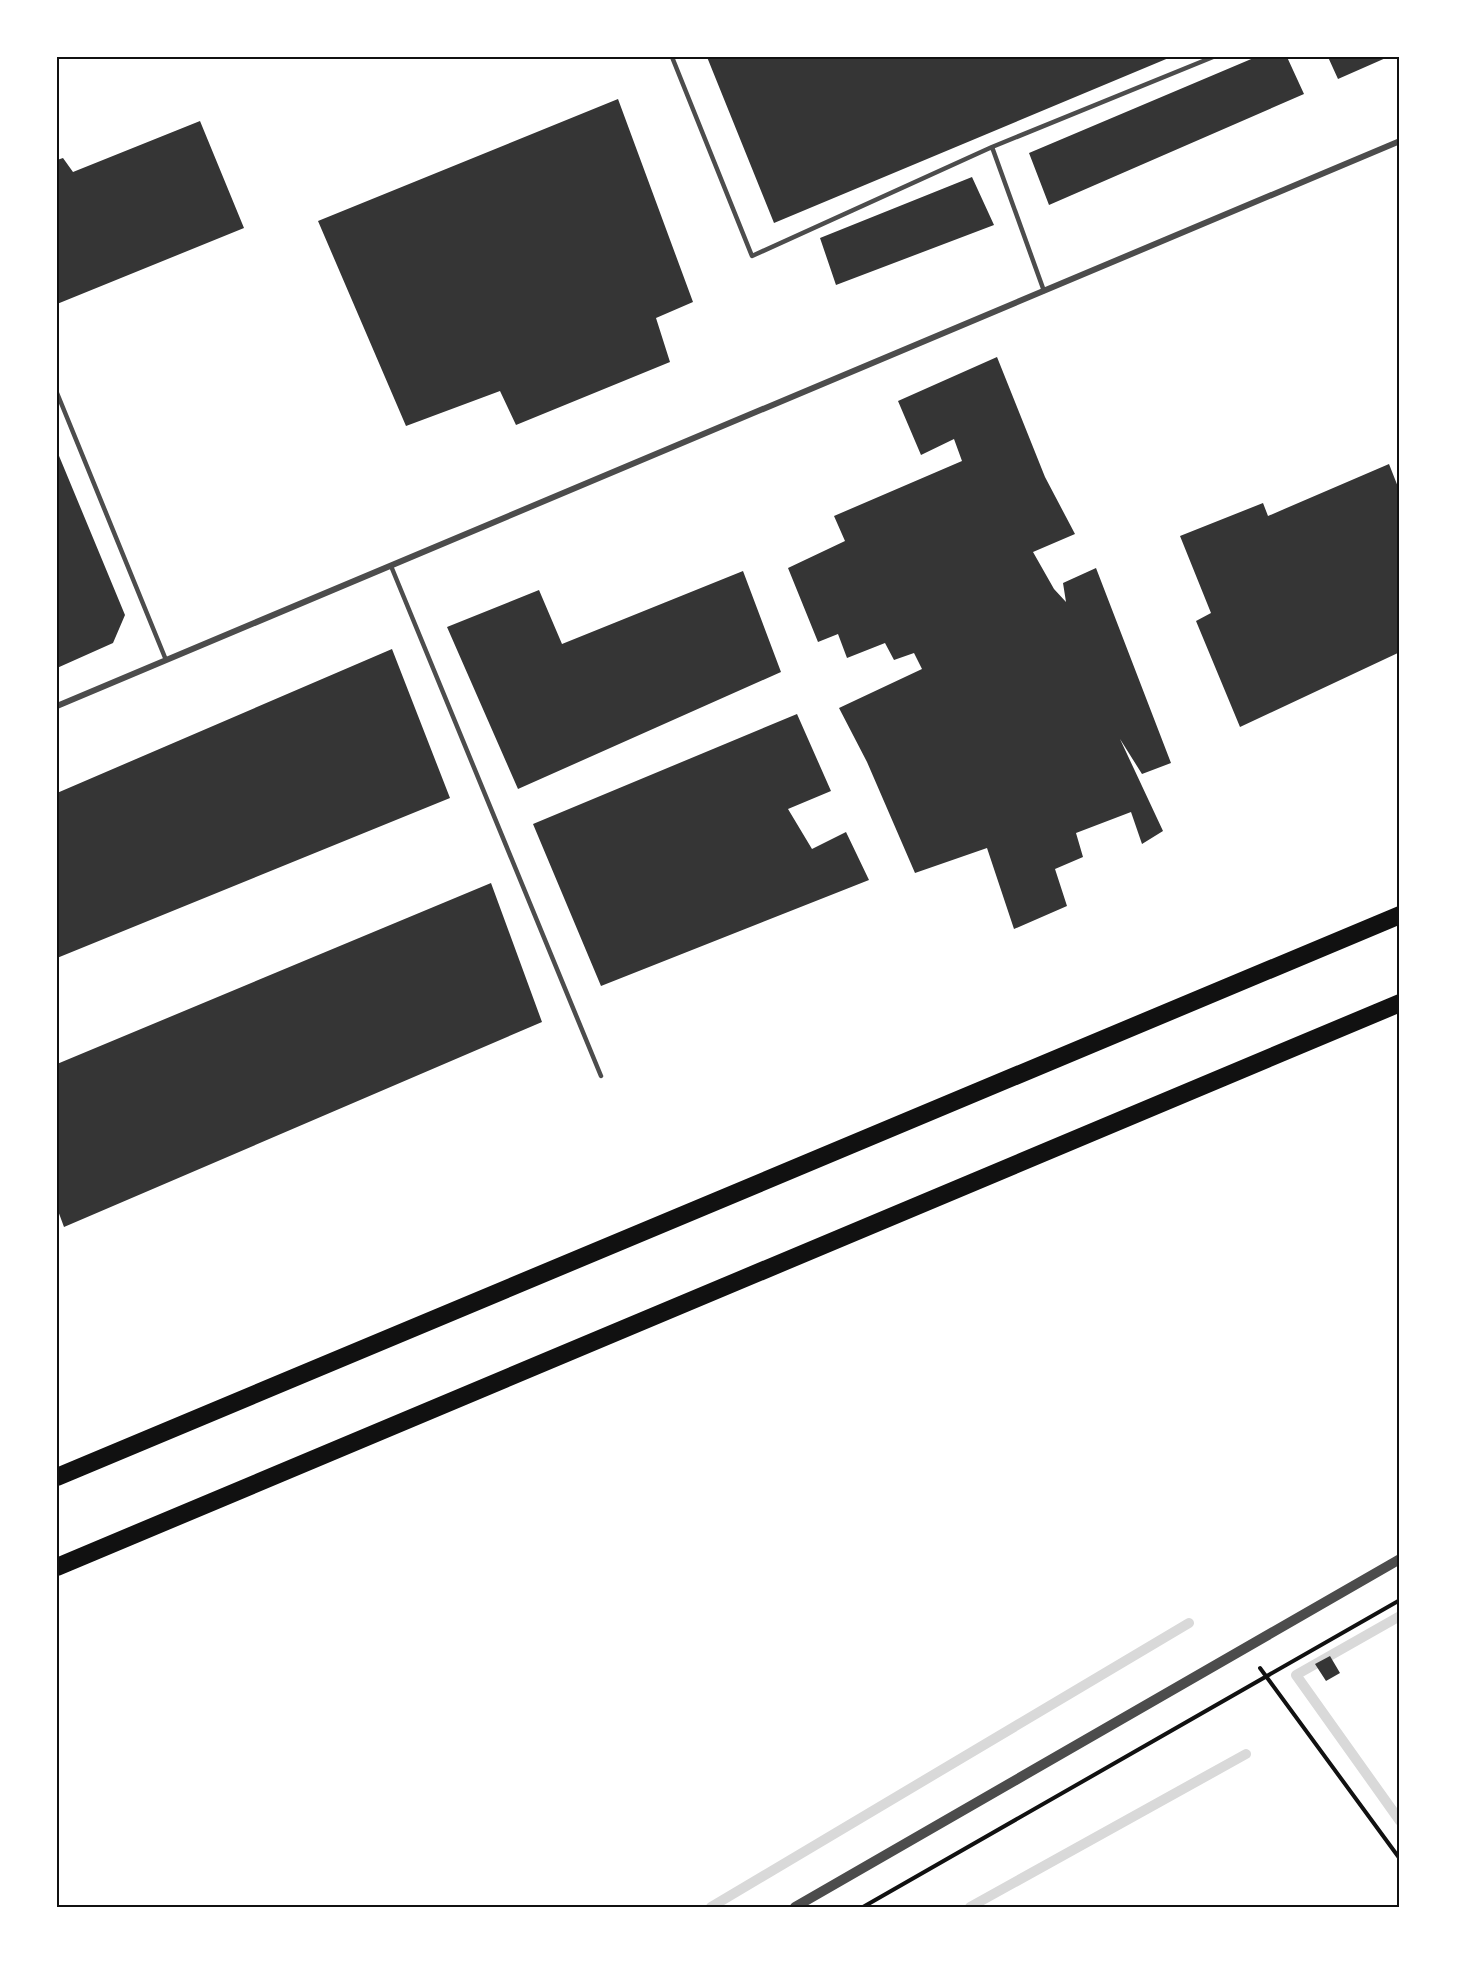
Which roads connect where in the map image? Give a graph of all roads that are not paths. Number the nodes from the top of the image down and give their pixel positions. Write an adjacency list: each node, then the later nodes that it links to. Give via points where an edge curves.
1 (672, 57): 4 (lane, via 752,256)
2 (1213, 57): 4 (lane)
3 (1400, 141): 5 (street)
4 (992, 147): 5 (lane)
5 (1044, 291): 7 (street)
6 (57, 393): 8 (lane)
7 (391, 566): 8 (street); 12 (lane)
8 (166, 660): 9 (street)
9 (57, 706)
10 (1400, 915): 13 (highway)
11 (1400, 1003): 15 (highway)
12 (601, 1076)
13 (57, 1477)
14 (1400, 1559): 16 (street)
15 (57, 1567)
16 (795, 1907)

